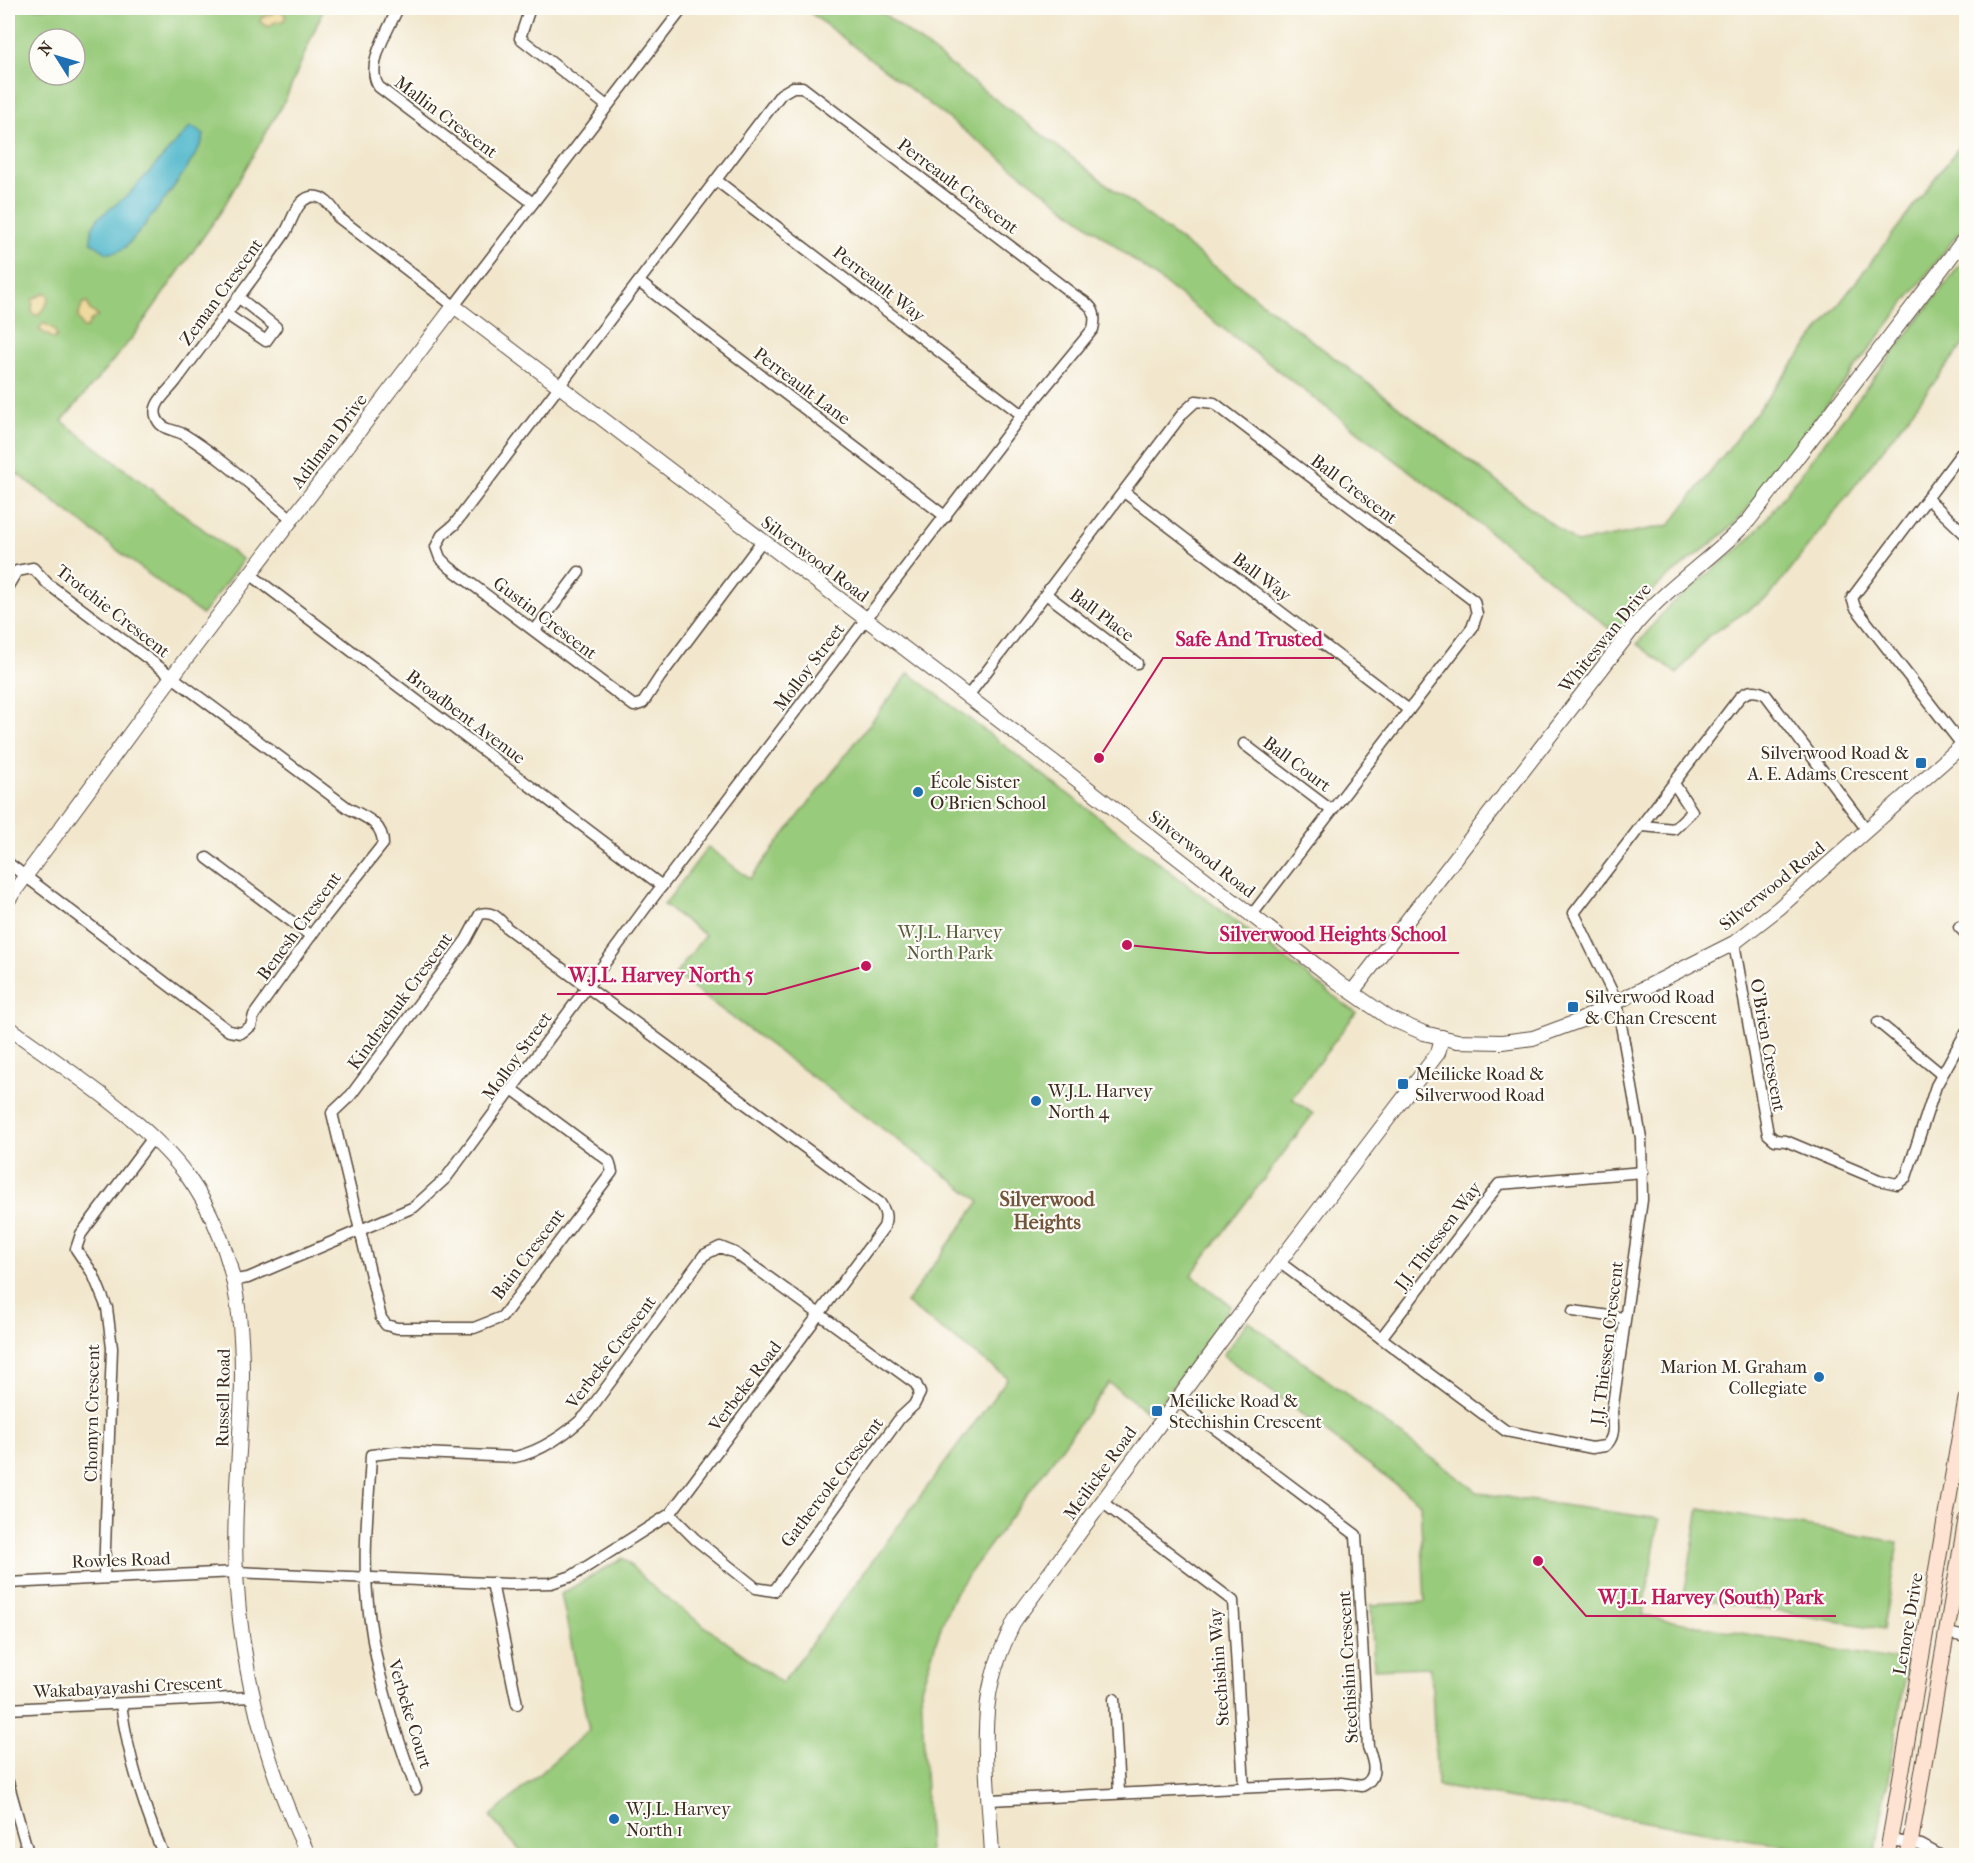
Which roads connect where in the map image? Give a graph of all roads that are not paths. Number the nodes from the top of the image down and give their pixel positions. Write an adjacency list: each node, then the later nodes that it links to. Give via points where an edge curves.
1 (398, 8): 6 (street, Mallin Crescent, via 375,62 374,81)
2 (530, 8): 4 (street, via 520,38)
3 (683, 8): 4 (street, Adilman Drive)
4 (607, 106): 6 (street, Adilman Drive)
5 (716, 180): 8 (street, Perreault Crescent); 13 (street, Perreault Way); 13 (street, Perreault Crescent, via 781,94 802,87 1088,303 1096,319 1093,329)
6 (533, 203): 10 (street, Adilman Drive)
7 (1966, 237): 46 (street, Whiteswan Drive, via 1749,520 1726,544 1666,591 1637,623)
8 (639, 282): 12 (street, Perreault Crescent); 17 (street, Perreault Lane)
9 (238, 297): 10 (street, Zeman Crescent, via 292,221 299,204 319,197); 11 (street, Zeman Crescent); 11 (street, via 276,327 267,341)
10 (454, 306): 12 (street, Silverwood Road); 18 (street, Adilman Drive)
11 (226, 314): 18 (street, Zeman Crescent, via 158,402 156,417 161,425 183,434)
12 (560, 386): 20 (street, Silverwood Road); 26 (street, Gustin Crescent, via 436,547 449,567)
13 (1022, 415): 17 (street, Perreault Crescent)
14 (1966, 447): 16 (street)
15 (1124, 492): 24 (street, Ball Crescent); 30 (street, Ball Way); 30 (street, Ball Crescent, via 1190,406 1196,401 1214,403 1474,601 1477,614 1472,628)
16 (1927, 498): 19 (street); 32 (street, via 1855,590 1852,603)
17 (945, 517): 25 (street, Perreault Crescent)
18 (292, 519): 22 (street, Adilman Drive)
19 (1966, 535)
20 (762, 541): 25 (street, Silverwood Road); 26 (street, Gustin Crescent, via 643,703 634,706 623,699)
21 (579, 572): 26 (street)
22 (250, 574): 28 (street, Adilman Drive); 40 (street, Broadbent Avenue)
23 (8, 586): 28 (street, Trotchie Crescent, via 17,571 33,568 48,584)
24 (1046, 594): 27 (street, Ball Place); 29 (street, Ball Crescent)
25 (865, 620): 29 (street, Silverwood Road); 40 (street, Molloy Street)
26 (535, 630)
27 (1137, 663)
28 (172, 677): 39 (street, Adilman Drive); 43 (street, Benesh Crescent, via 348,808 376,824 383,834 383,844)
29 (968, 696): 42 (street, Silverwood Road)
30 (1408, 710): 34 (street, Ball Crescent)
31 (1244, 744): 34 (street, Ball Court)
32 (1965, 746): 36 (street, Silverwood Road)
33 (1675, 785): 35 (street); 35 (street, via 1692,811 1674,829); 36 (street, via 1739,698 1758,691 1769,699)
34 (1331, 810): 42 (street, Ball Crescent)
35 (1643, 826): 47 (street, J.J. Thiessen Crescent, via 1574,913)
36 (1867, 830): 44 (street, Silverwood Road)
37 (207, 858): 43 (street)
38 (8, 863): 39 (street)
39 (24, 876): 41 (street, Adilman Drive); 43 (street, Benesh Crescent, via 229,1031 241,1033 251,1026 254,1016)
40 (662, 886): 45 (street, Molloy Street)
41 (8, 900)
42 (1251, 916): 46 (street, Silverwood Road)
43 (311, 936)
44 (1734, 943): 47 (street, Silverwood Road); 52 (street, O'Brien Crescent, via 1765,1124 1775,1140 1897,1184 1906,1177)
45 (588, 988): 53 (street, Molloy Street); 56 (street, Kindrachuk Crescent, via 507,928 497,916 480,914 466,939 351,1095 332,1113); 60 (street, Verbeke Road, via 885,1210 884,1227)
46 (1352, 992): 51 (street, Silverwood Road, via 1389,1018)
47 (1617, 1002): 51 (street, Silverwood Road, via 1533,1038 1490,1042); 55 (street, J.J. Thiessen Crescent, via 1641,1138)
48 (1878, 1022): 52 (street)
49 (8, 1027): 54 (street, Russell Road, via 130,1117)
50 (1966, 1032): 52 (street, O'Brien Crescent)
51 (1442, 1037): 57 (street, Meilicke Road, via 1438,1053)
52 (1941, 1074)
53 (512, 1089): 56 (street, Molloy Street, via 430,1194 414,1207); 56 (street, Bain Crescent, via 609,1161 612,1172 502,1317 474,1328 386,1325)
54 (152, 1139): 58 (street, Russell Road, via 188,1176 223,1242); 69 (street, Chomyn Crescent, via 81,1234 76,1249 93,1274 107,1308 112,1348)
55 (1643, 1172): 61 (street, J.J. Thiessen Crescent); 62 (street, J.J. Thiessen Way, via 1499,1184)
56 (360, 1230): 58 (street, Molloy Street)
57 (1279, 1262): 62 (street, J.J. Thiessen Crescent); 64 (street, Meilicke Road)
58 (235, 1280): 68 (street, Russell Road, via 243,1352)
59 (1573, 1311): 61 (street)
60 (818, 1315): 66 (street, Verbeke Road); 66 (street, Gathercole Crescent, via 916,1384 920,1394 914,1405 900,1418 774,1591 756,1588); 70 (street, Verbeke Crescent, via 727,1248 713,1249 704,1255 586,1415 540,1448 515,1457 397,1452 371,1455)
61 (1624, 1318): 62 (street, J.J. Thiessen Crescent, via 1612,1436 1602,1448 1506,1431)
62 (1381, 1338)
63 (1966, 1399): 85 (main road, Lenore Drive)
64 (1177, 1400): 65 (street, Meilicke Road); 81 (street, Stechishin Crescent, via 1356,1535 1368,1747 1374,1775 1362,1786 1341,1783)
65 (1102, 1502): 81 (street, Stechishin Way, via 1233,1601); 84 (street, Meilicke Road, via 1015,1620 1000,1651 986,1719)
66 (670, 1514): 72 (street, Verbeke Road, via 572,1576 551,1583)
67 (1966, 1520): 73 (main road)
68 (236, 1572): 69 (street, Rowles Road); 70 (street, Verbeke Road); 75 (street, Russell Road)
69 (104, 1577): 71 (street, Rowles Road)
70 (367, 1578): 72 (street, Verbeke Road); 82 (street, Verbeke Court, via 376,1662)
71 (8, 1583)
72 (492, 1583): 78 (street)
73 (1947, 1633): 74 (street); 86 (main road)
74 (1966, 1637)
75 (251, 1697): 77 (street, Wakabayayashi Crescent); 89 (street, Russell Road, via 272,1768)
76 (1114, 1699): 83 (street)
77 (121, 1704): 79 (street, Wakabayayashi Crescent); 88 (street, via 138,1781)
78 (517, 1704)
79 (8, 1709)
80 (8, 1782): 87 (street)
81 (1244, 1787): 83 (street, Stechishin Crescent)
82 (416, 1789)
83 (1119, 1792): 84 (street, Stechishin Crescent)
84 (990, 1800): 90 (street, Meilicke Road)
85 (1890, 1839): 86 (street); 91 (main road, Lenore Drive)
86 (1909, 1849): 92 (street, via 1934,1850)
87 (29, 1856)
88 (164, 1856)
89 (309, 1856)
90 (993, 1856)
91 (1887, 1856)
92 (1941, 1856)

